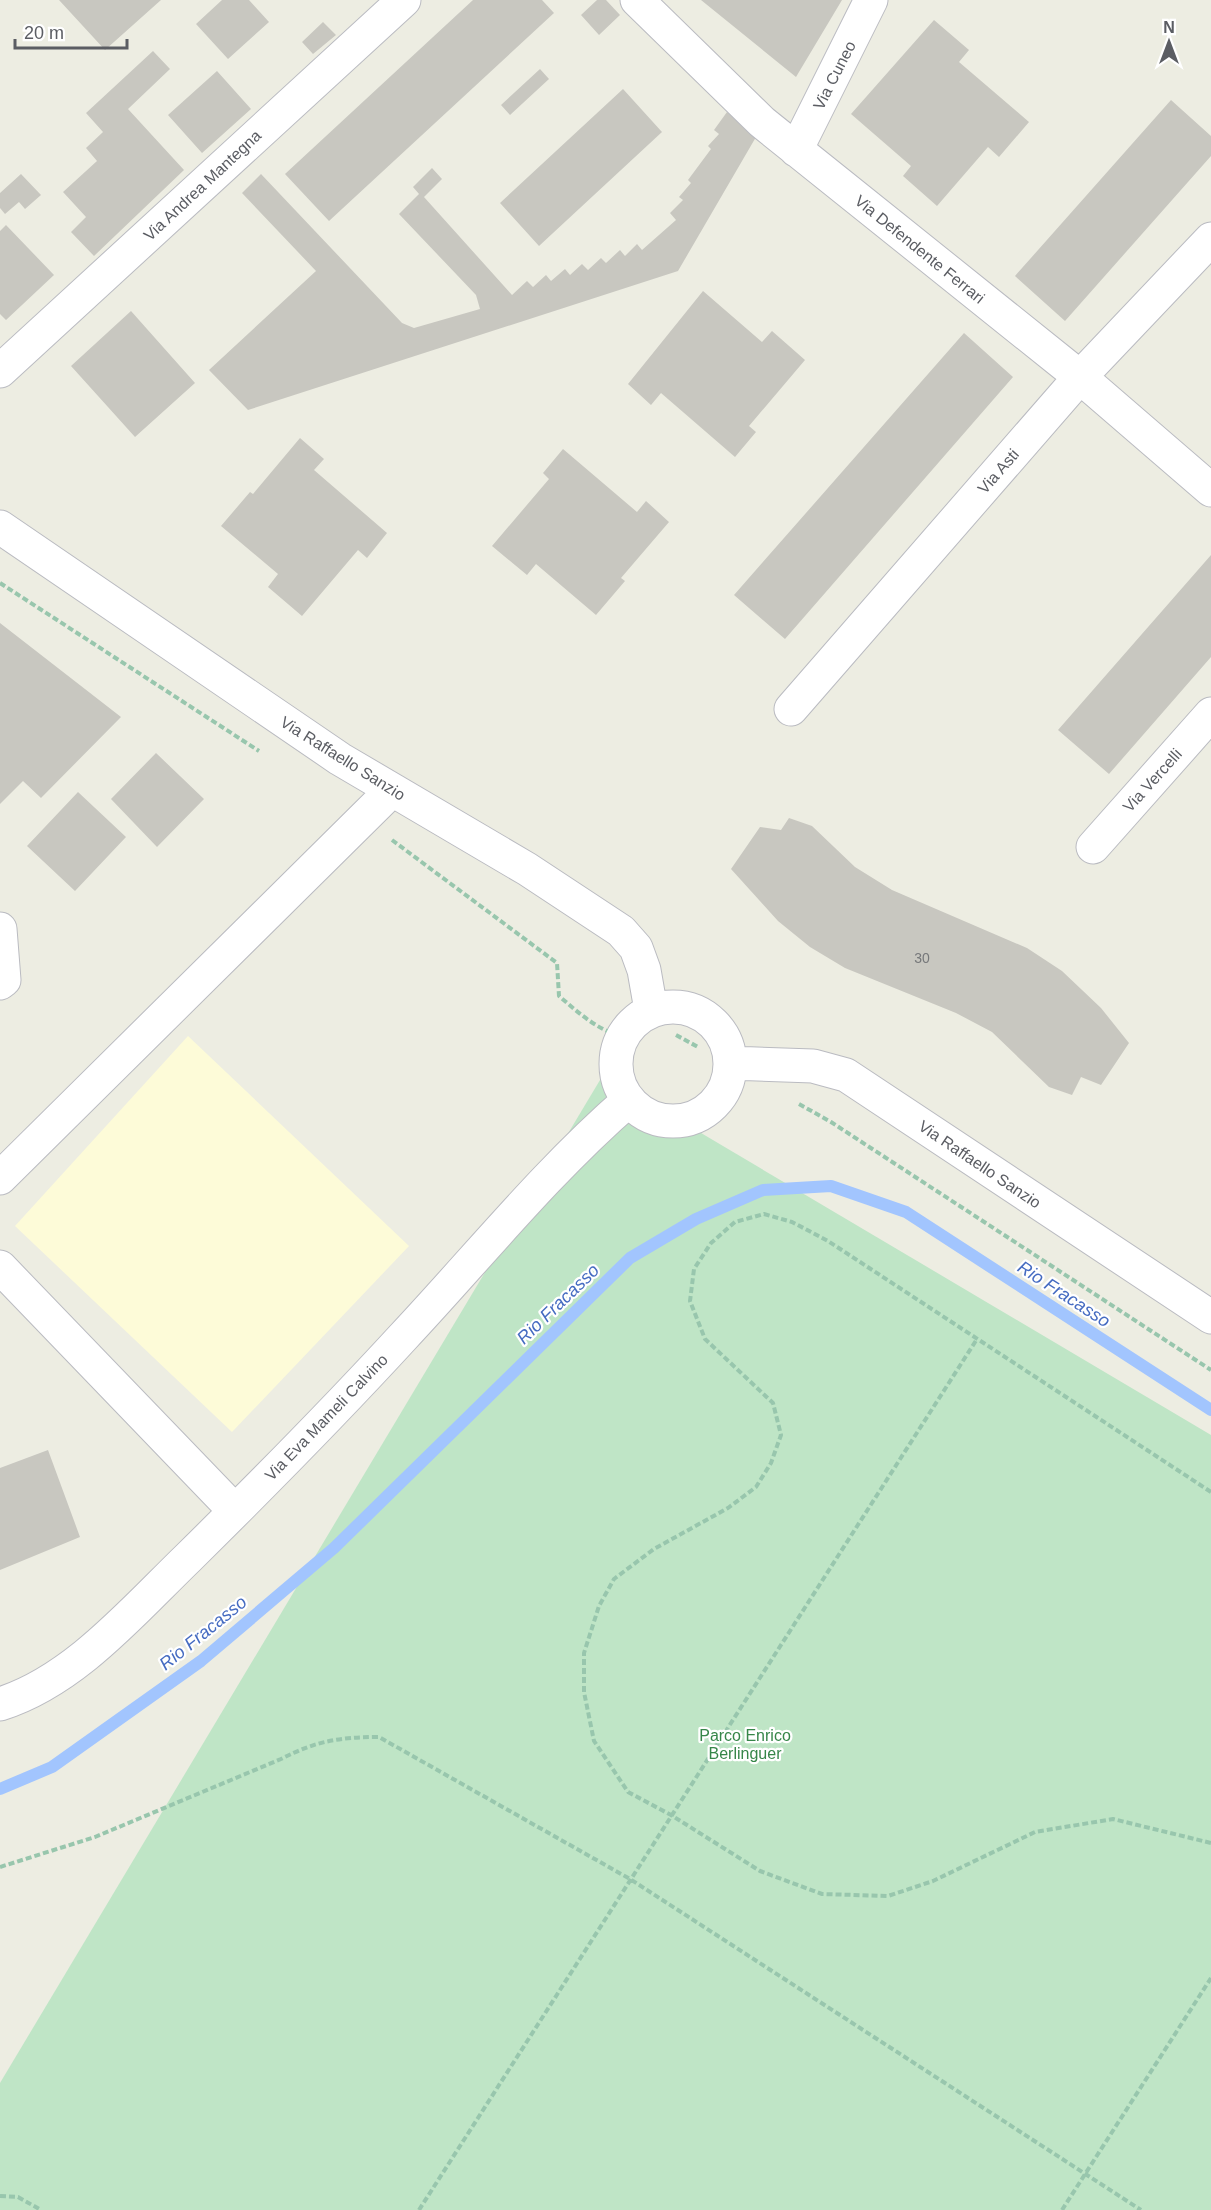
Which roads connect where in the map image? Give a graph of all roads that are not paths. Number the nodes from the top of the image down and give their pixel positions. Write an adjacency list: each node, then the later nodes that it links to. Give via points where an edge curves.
1 (404, 0): 6 (street, Via Andrea Mantegna)
2 (637, 0): 4 (street, Via Defendente Ferrari)
3 (871, 0): 4 (street, Via Cuneo)
4 (796, 150): 7 (street, Via Defendente Ferrari)
5 (1211, 239): 7 (street, Via Asti)
6 (0, 371)
7 (1080, 377): 8 (street, Via Defendente Ferrari); 10 (street, Via Asti)
8 (1211, 490)
9 (0, 527): 12 (street, Via Raffaello Sanzio, via 339,759)
10 (791, 709)
11 (1211, 714): 13 (street, Via Vercelli)
12 (392, 790): 16 (street, Via Raffaello Sanzio, via 536,875 621,931 636,948); 19 (street)
13 (1093, 847)
14 (0, 929): 15 (street)
15 (2, 981)
16 (658, 1023): 17 (street, via 678,1007 704,1016 723,1036); 18 (street, via 636,1020 617,1050 615,1068)
17 (719, 1058): 18 (street, via 727,1080 720,1096 693,1117 658,1119); 21 (street, Via Raffaello Sanzio, via 813,1066 846,1075)
18 (629, 1100): 22 (street, Via Eva Mameli Calvino, via 548,1176 402,1338)
19 (0, 1178)
20 (0, 1267): 22 (street)
21 (1211, 1317)
22 (235, 1511): 23 (street, Via Eva Mameli Calvino, via 89,1654 19,1698)
23 (0, 1704)

